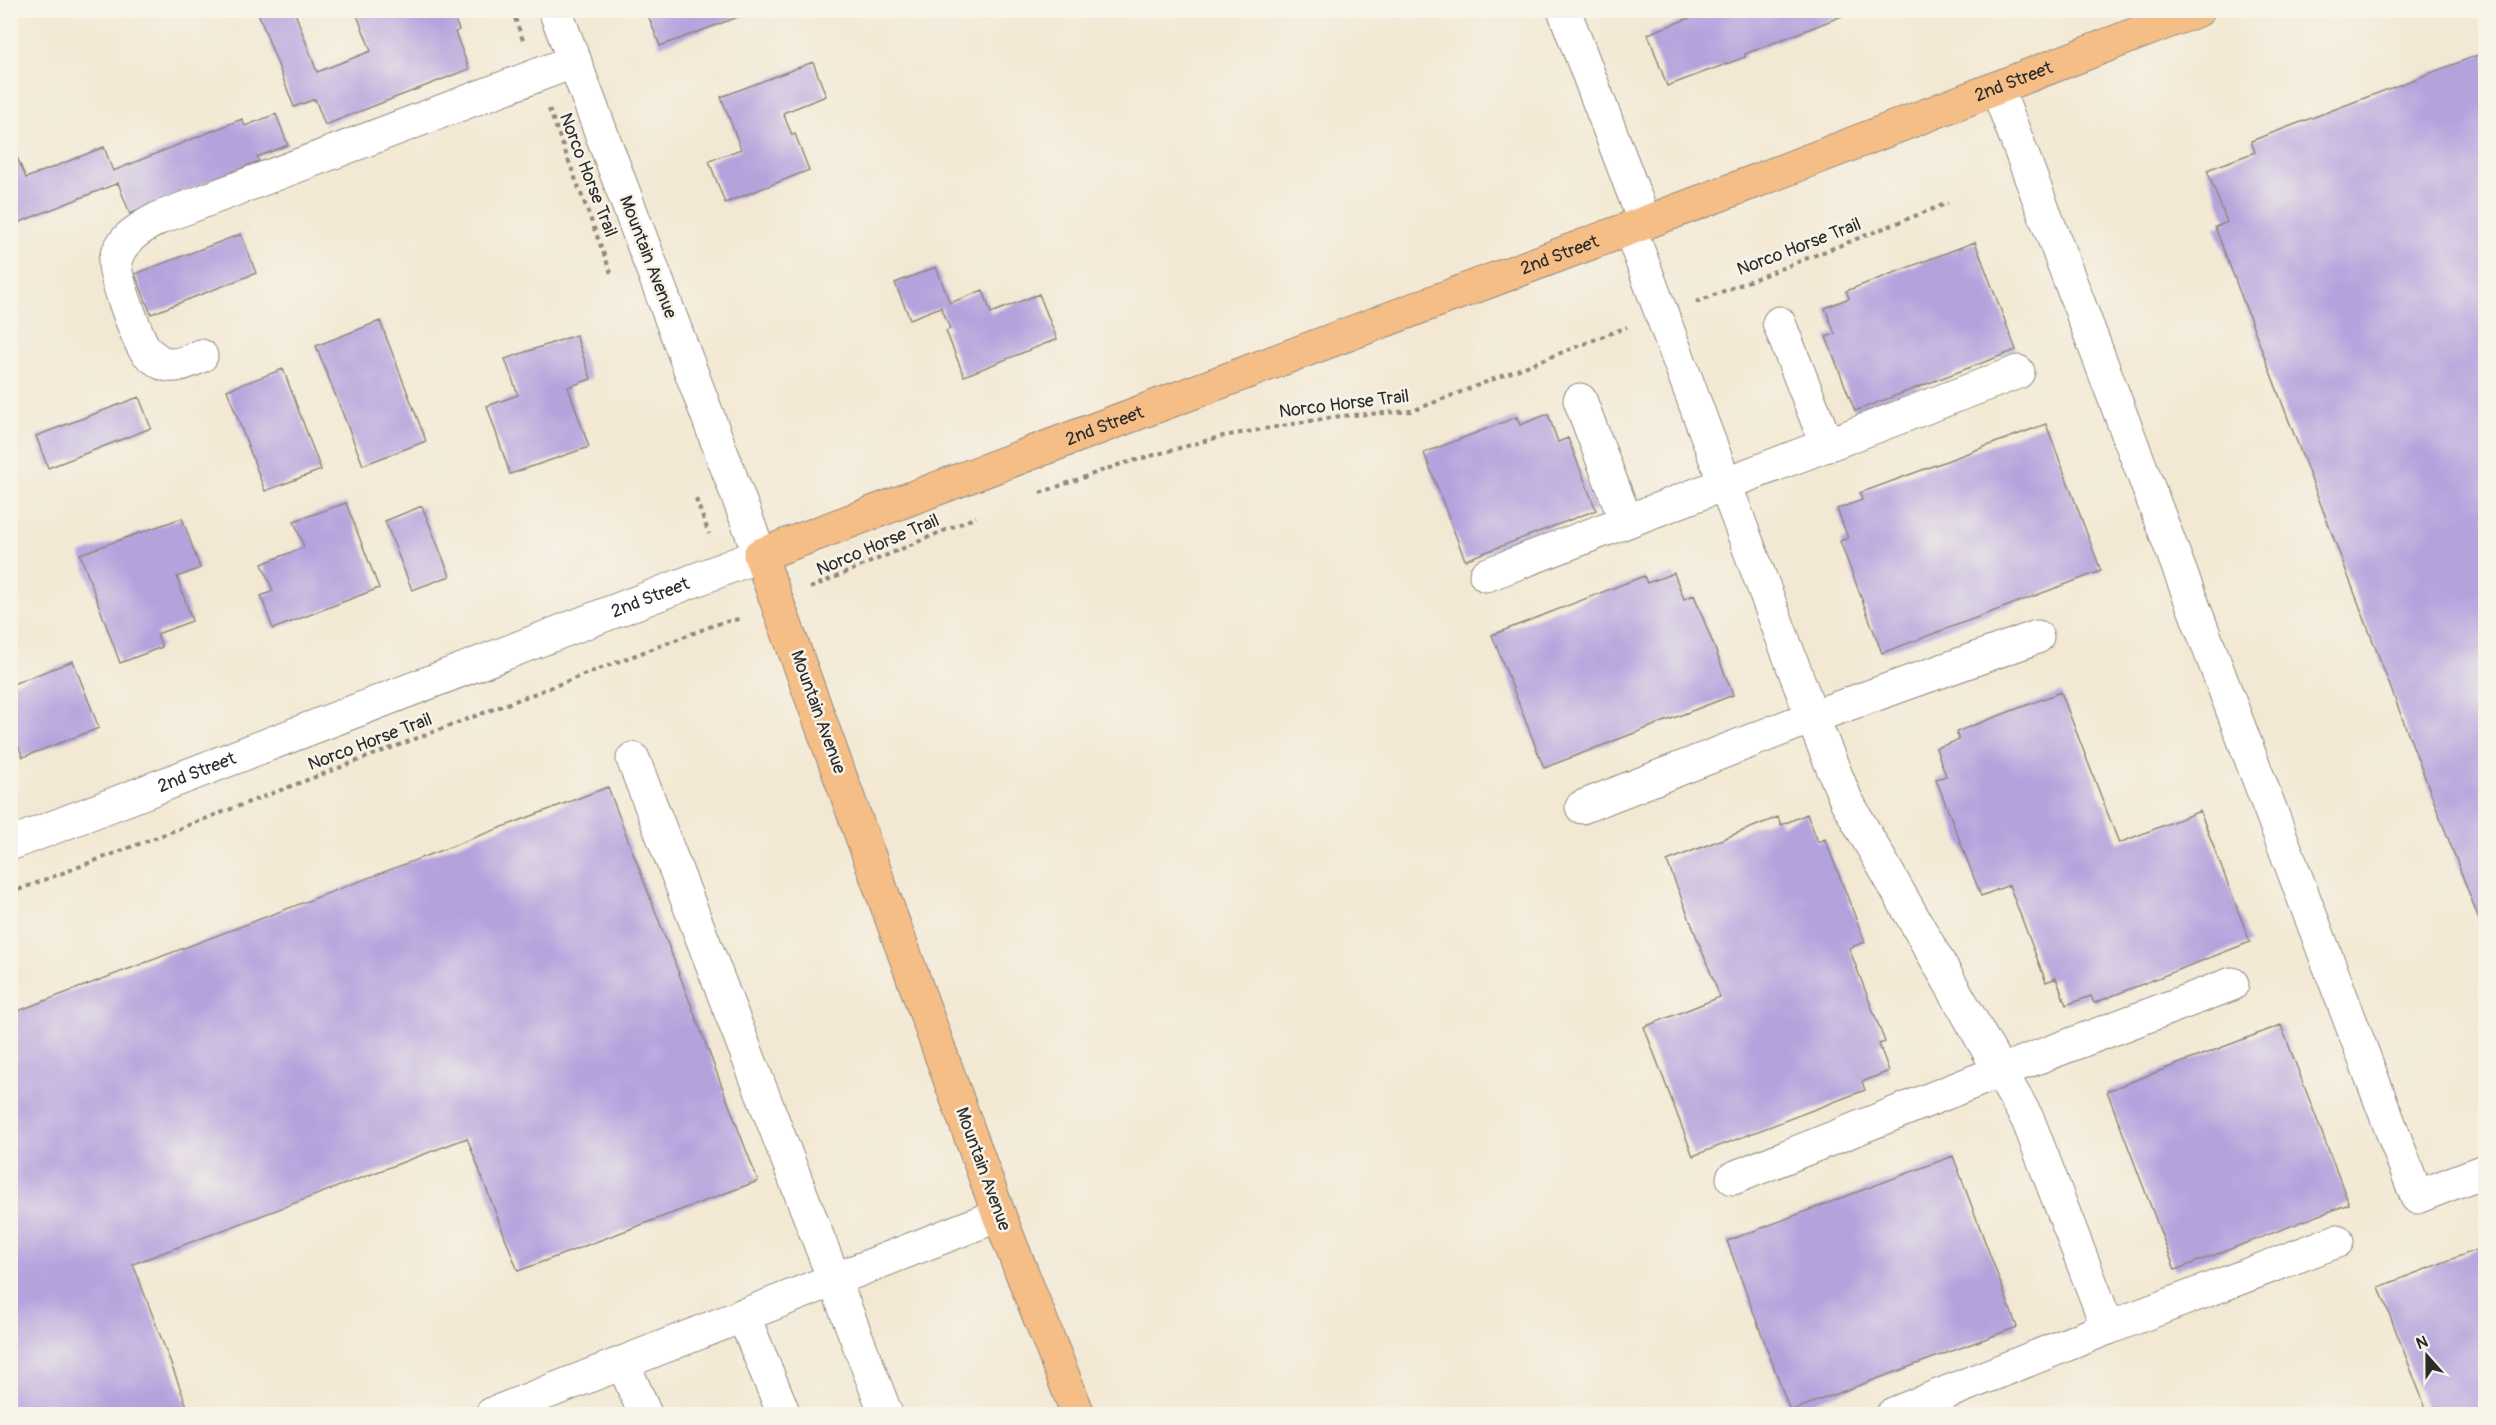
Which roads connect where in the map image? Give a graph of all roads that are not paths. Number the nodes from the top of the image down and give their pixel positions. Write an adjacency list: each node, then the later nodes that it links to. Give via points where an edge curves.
1 (555, 10): 4 (street, Mountain Avenue)
2 (2198, 10): 5 (main road, 2nd Street)
3 (1569, 12): 6 (street)
4 (575, 61): 8 (street, via 181,209 135,231 115,263 118,283 145,350 163,363 180,365); 14 (street, Mountain Avenue)
5 (1997, 88): 6 (main road, 2nd Street); 23 (street, via 2417,1197)
6 (1638, 226): 12 (street, via 1662,314); 14 (main road, 2nd Street)
7 (1779, 323): 11 (street)
8 (201, 356)
9 (2018, 372): 11 (street)
10 (1580, 400): 13 (street)
11 (1827, 445): 12 (street)
12 (1726, 483): 13 (street); 17 (street)
13 (1626, 521): 15 (street)
14 (760, 555): 20 (street, 2nd Street); 25 (main road, Mountain Avenue)
15 (1486, 575)
16 (2037, 637): 17 (street)
17 (1812, 717): 19 (street); 22 (street, via 1846,800)
18 (633, 759): 27 (street)
19 (1582, 807)
20 (10, 844)
21 (2232, 984): 22 (street)
22 (2001, 1071): 24 (street); 29 (street, via 2028,1120)
23 (2486, 1170)
24 (1733, 1178)
25 (999, 1215): 27 (street); 35 (main road, Mountain Avenue)
26 (2337, 1241): 29 (street)
27 (833, 1280): 28 (street); 34 (street)
28 (743, 1315): 30 (street); 33 (street)
29 (2108, 1328): 36 (street)
30 (623, 1363): 31 (street); 32 (street)
31 (492, 1414)
32 (645, 1414)
33 (784, 1414)
34 (886, 1414)
35 (1078, 1414)
36 (1893, 1414)

